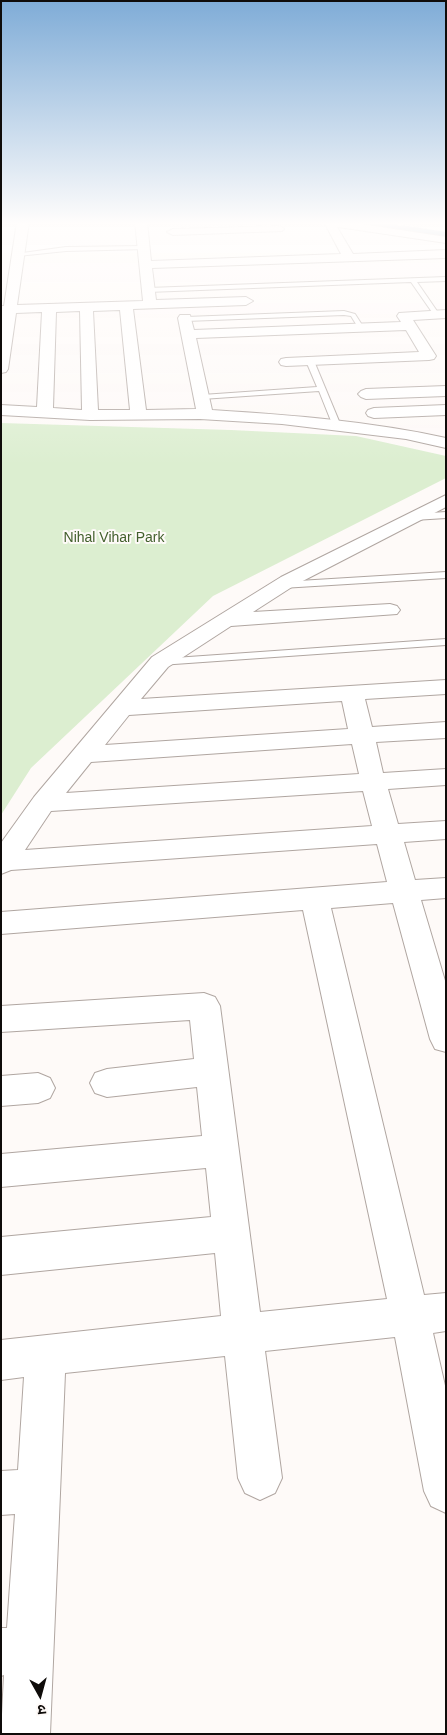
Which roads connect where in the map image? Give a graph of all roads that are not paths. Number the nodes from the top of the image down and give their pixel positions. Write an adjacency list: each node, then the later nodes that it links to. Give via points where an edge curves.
1 (205, 303): 3 (street)
2 (432, 303): 9 (lane)
3 (183, 304): 4 (street); 10 (street)
4 (150, 305): 5 (street)
5 (126, 306): 6 (street); 31 (street)
6 (86, 307): 7 (street); 30 (street)
7 (49, 308): 8 (street); 27 (street)
8 (5, 310): 19 (street)
9 (441, 314): 11 (street, via 404,316); 13 (street)
10 (186, 319): 12 (lane, via 344,313 353,315); 14 (street)
11 (409, 326): 12 (street); 15 (street)
12 (360, 328): 14 (street)
13 (446, 328)
14 (189, 334): 24 (street)
15 (429, 356): 16 (street); 20 (street)
16 (352, 359): 17 (street); 23 (street)
17 (310, 361): 18 (street); 21 (lane)
18 (286, 362)
19 (1, 369)
20 (442, 376)
21 (321, 389): 24 (lane); 32 (lane)
22 (446, 391): 23 (street)
23 (366, 394): 28 (street)
24 (202, 397): 29 (street)
25 (1, 410): 27 (street)
26 (446, 410): 28 (street)
27 (45, 413): 30 (street)
28 (374, 413): 34 (street)
29 (205, 414): 31 (street); 32 (street)
30 (90, 415): 31 (street)
31 (139, 415)
32 (336, 426): 34 (street)
33 (446, 430): 35 (street)
34 (382, 432): 35 (street)
35 (406, 434): 36 (street)
36 (446, 443)
37 (446, 500): 39 (street)
38 (446, 515): 39 (lane)
39 (414, 517): 41 (street)
40 (446, 575): 41 (lane)
41 (282, 585): 43 (street)
42 (390, 610): 43 (street)
43 (226, 620): 45 (street)
44 (446, 642): 45 (lane)
45 (160, 662): 48 (street)
46 (446, 687): 47 (street)
47 (352, 693): 48 (street); 50 (street)
48 (122, 708): 51 (street)
49 (446, 730): 50 (street)
50 (361, 734): 51 (street); 53 (street)
51 (84, 754): 54 (street)
52 (446, 777): 53 (street)
53 (373, 782): 54 (street); 56 (street)
54 (43, 803): 57 (street)
55 (446, 830): 56 (street)
56 (388, 835): 57 (street); 59 (street)
57 (2, 862)
58 (446, 888): 59 (street)
59 (404, 892): 60 (street); 63 (street)
60 (315, 898): 61 (street); 72 (street)
61 (1, 923)
62 (1, 1019): 64 (street, via 204,1006)
63 (446, 1039)
64 (212, 1071): 65 (street); 68 (street)
65 (107, 1083)
66 (38, 1088): 67 (street)
67 (1, 1091)
68 (221, 1150): 69 (street); 70 (street)
69 (1, 1170)
70 (232, 1234): 71 (street); 73 (street)
71 (1, 1256)
72 (428, 1314): 73 (street); 78 (street)
73 (244, 1334): 74 (street); 76 (street)
74 (46, 1355): 75 (street); 77 (street)
75 (1, 1360)
76 (260, 1478)
77 (20, 1491): 79 (street)
78 (446, 1491)
79 (15, 1650): 80 (street)
80 (25, 1734)

